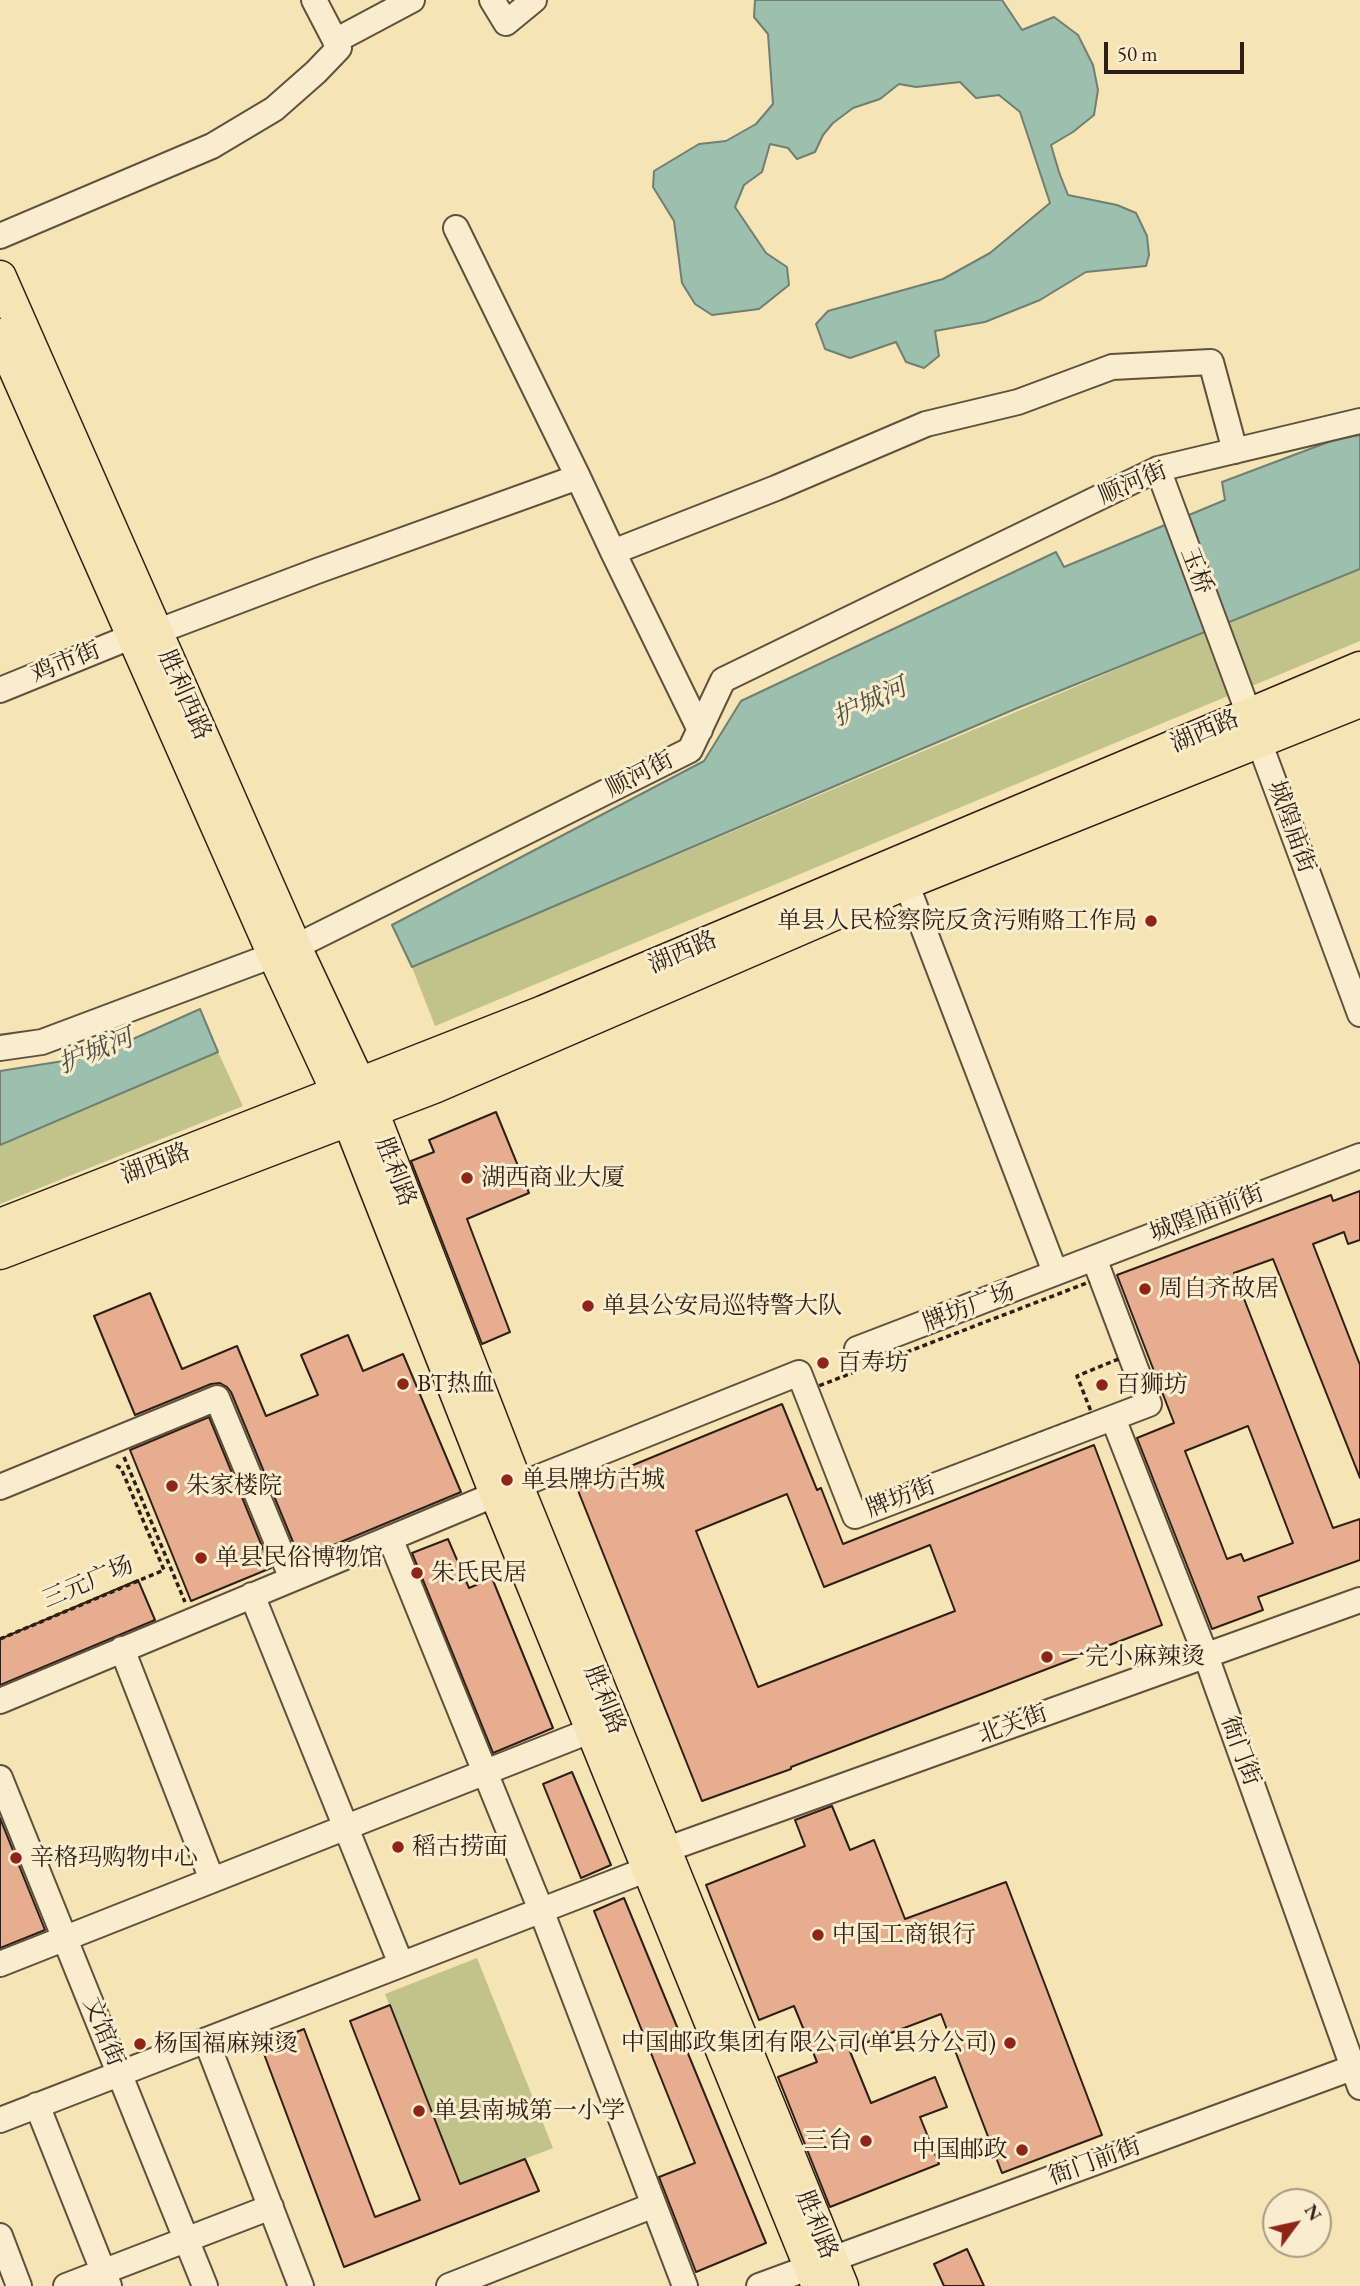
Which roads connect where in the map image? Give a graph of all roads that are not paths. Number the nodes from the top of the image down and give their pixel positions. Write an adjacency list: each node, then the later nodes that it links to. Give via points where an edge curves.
1 (314, 0): 5 (street)
2 (412, 0): 5 (street)
3 (492, 0): 4 (street, via 506,23)
4 (534, 0)
5 (335, 41): 7 (street, via 339,48 316,72 240,131)
6 (456, 228): 13 (street)
7 (0, 236)
8 (0, 277): 15 (main road, 胜利西路)
9 (0, 335): 15 (main road, 胜利西路)
10 (1360, 421): 11 (street, 顺河街)
11 (1235, 451): 12 (street, 顺河街); 14 (street, via 1211,362 1112,367 1018,402 926,424)
12 (1158, 469): 16 (street, 玉桥); 21 (street, 顺河街, via 723,680)
13 (578, 477): 14 (street); 15 (street, 鸡市街)
14 (613, 552): 21 (street)
15 (145, 634): 18 (street, 鸡市街); 23 (main road, 胜利西路)
16 (1222, 640): 20 (street, 城隍庙街)
17 (1360, 667): 20 (main road, 湖西路)
18 (0, 691)
19 (1360, 701): 20 (main road, 湖西路)
20 (1254, 728): 22 (main road, 湖西路); 24 (street, 城隍庙街); 26 (main road, 湖西路, via 543,1012)
21 (700, 730): 23 (street, 顺河街, via 690,750)
22 (906, 883): 26 (main road, 湖西路, via 521,1049); 31 (street)
23 (285, 951): 25 (street, 顺河街, via 43,1042); 26 (main road, 胜利西路)
24 (1360, 1014)
25 (0, 1048)
26 (354, 1102): 28 (main road, 湖西路); 29 (main road, 湖西路); 35 (main road, 胜利路)
27 (1360, 1156): 30 (street, 城隍庙前街)
28 (0, 1225)
29 (0, 1253)
30 (1094, 1258): 31 (street, 城隍庙前街); 33 (street, 牌坊街, via 1149,1404)
31 (1055, 1272): 32 (street, 城隍庙前街)
32 (857, 1349)
33 (1102, 1416): 35 (street, 牌坊街, via 855,1516 799,1373); 41 (street, 衙门街)
34 (0, 1487): 37 (street, via 217,1398)
35 (506, 1490): 36 (street); 43 (main road, 胜利路); 47 (main road, 胜利路)
36 (390, 1538): 37 (street); 44 (street)
37 (292, 1579): 38 (street)
38 (252, 1595): 40 (street); 46 (street)
39 (1360, 1600): 41 (street, 北关街)
40 (122, 1649): 42 (street); 48 (street)
41 (1206, 1656): 47 (street, 北关街); 54 (street, 衙门街)
42 (0, 1701)
43 (592, 1730): 44 (street); 47 (main road, 胜利路)
44 (485, 1773): 46 (street); 49 (street)
45 (0, 1778): 50 (street, 文馆街)
46 (346, 1828): 48 (street); 52 (street)
47 (656, 1859): 49 (street, 北关街); 62 (main road, 胜利路)
48 (212, 1880): 50 (street)
49 (541, 1910): 52 (street, 北关街); 58 (street)
50 (65, 1939): 51 (street); 55 (street, 文馆街)
51 (0, 1964)
52 (401, 1965): 53 (street, 北关街)
53 (206, 2040): 55 (street, 北关街); 59 (street)
54 (1358, 2073): 62 (street, 衙门前街)
55 (120, 2074): 56 (street, 北关街); 61 (street, 文馆街)
56 (37, 2105): 57 (street, 北关街); 63 (street)
57 (0, 2120)
58 (654, 2205): 68 (street); 69 (street)
59 (271, 2207): 61 (street); 67 (street)
60 (0, 2236): 64 (street)
61 (186, 2239): 63 (street); 66 (street, 文馆街)
62 (825, 2275): 70 (street, 衙门前街)
63 (106, 2279): 65 (street)
64 (19, 2286)
65 (66, 2286)
66 (205, 2286)
67 (301, 2286)
68 (449, 2286)
69 (685, 2286)
70 (759, 2286)

